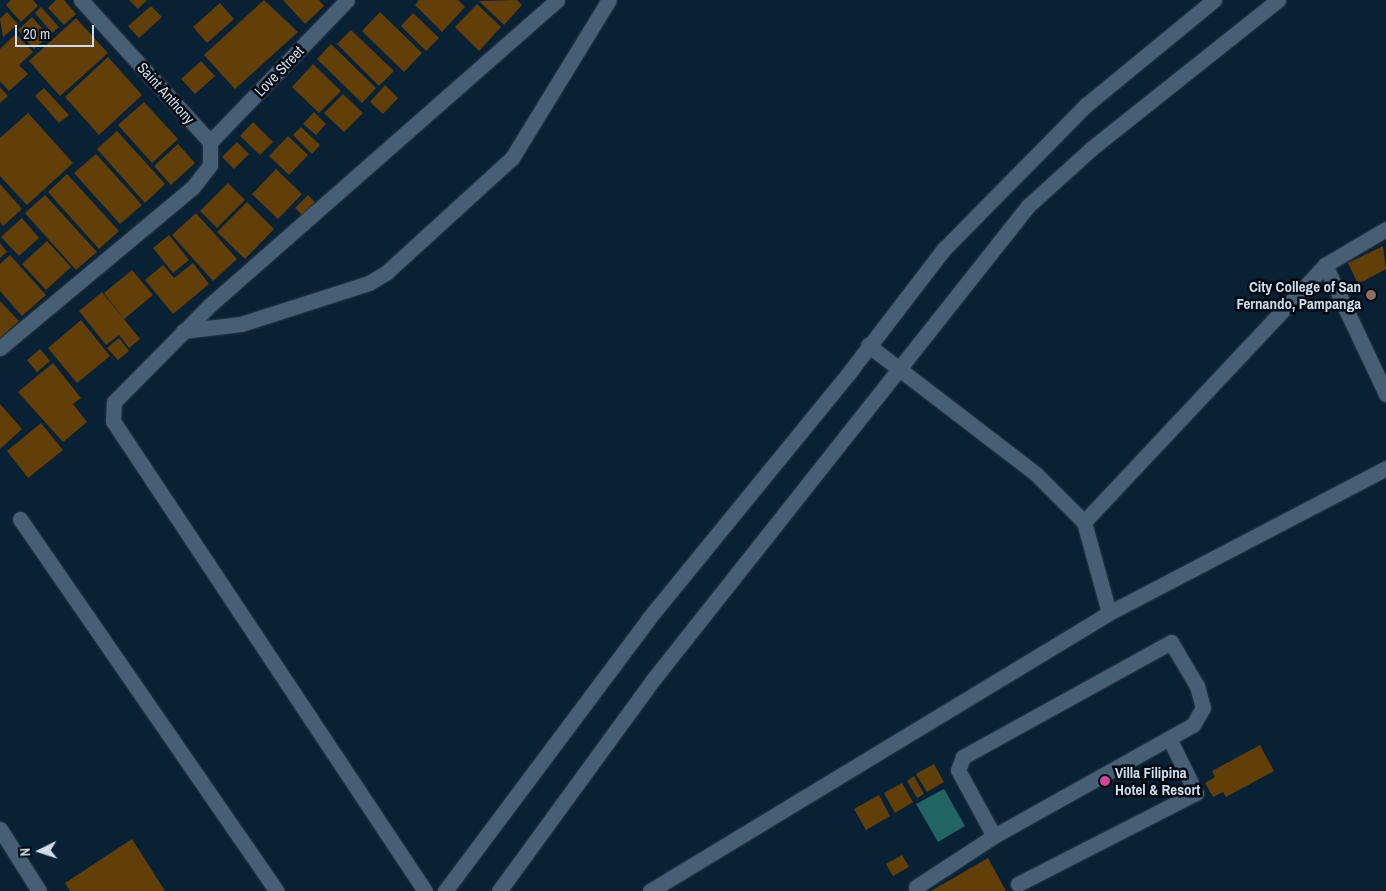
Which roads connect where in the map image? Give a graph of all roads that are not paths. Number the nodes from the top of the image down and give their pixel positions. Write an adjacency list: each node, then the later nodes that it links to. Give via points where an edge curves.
1 (81, 0): 7 (street, Saint Anthony)
2 (347, 0): 7 (street, Love Street)
3 (556, 0): 10 (street)
4 (609, 0): 10 (street, via 512,158 387,272 362,286 241,324)
5 (1214, 0): 11 (street, via 1086,105 944,249)
6 (1278, 0): 13 (street, via 1092,148 1028,206)
7 (210, 142): 12 (street, via 210,165 193,187)
8 (1386, 229): 9 (street)
9 (1324, 265): 14 (street); 17 (street)
10 (184, 330): 26 (street, via 122,390 114,402 113,421)
11 (868, 345): 13 (street); 27 (street, via 649,618)
12 (0, 348)
13 (899, 369): 17 (street, via 1036,474); 28 (street, via 652,681)
14 (1386, 394)
15 (1386, 468): 18 (street)
16 (20, 520): 25 (street)
17 (1084, 522): 18 (street)
18 (1109, 613): 29 (street)
19 (1169, 738): 21 (street); 21 (street, via 1193,725 1203,708 1197,686 1171,642 963,757 958,770); 22 (street, via 1196,793)
20 (0, 829): 24 (street)
21 (994, 836): 23 (street)
22 (1018, 884)
23 (916, 887)
24 (39, 891)
25 (278, 891)
26 (425, 891)
27 (445, 891)
28 (499, 891)
29 (650, 891)

